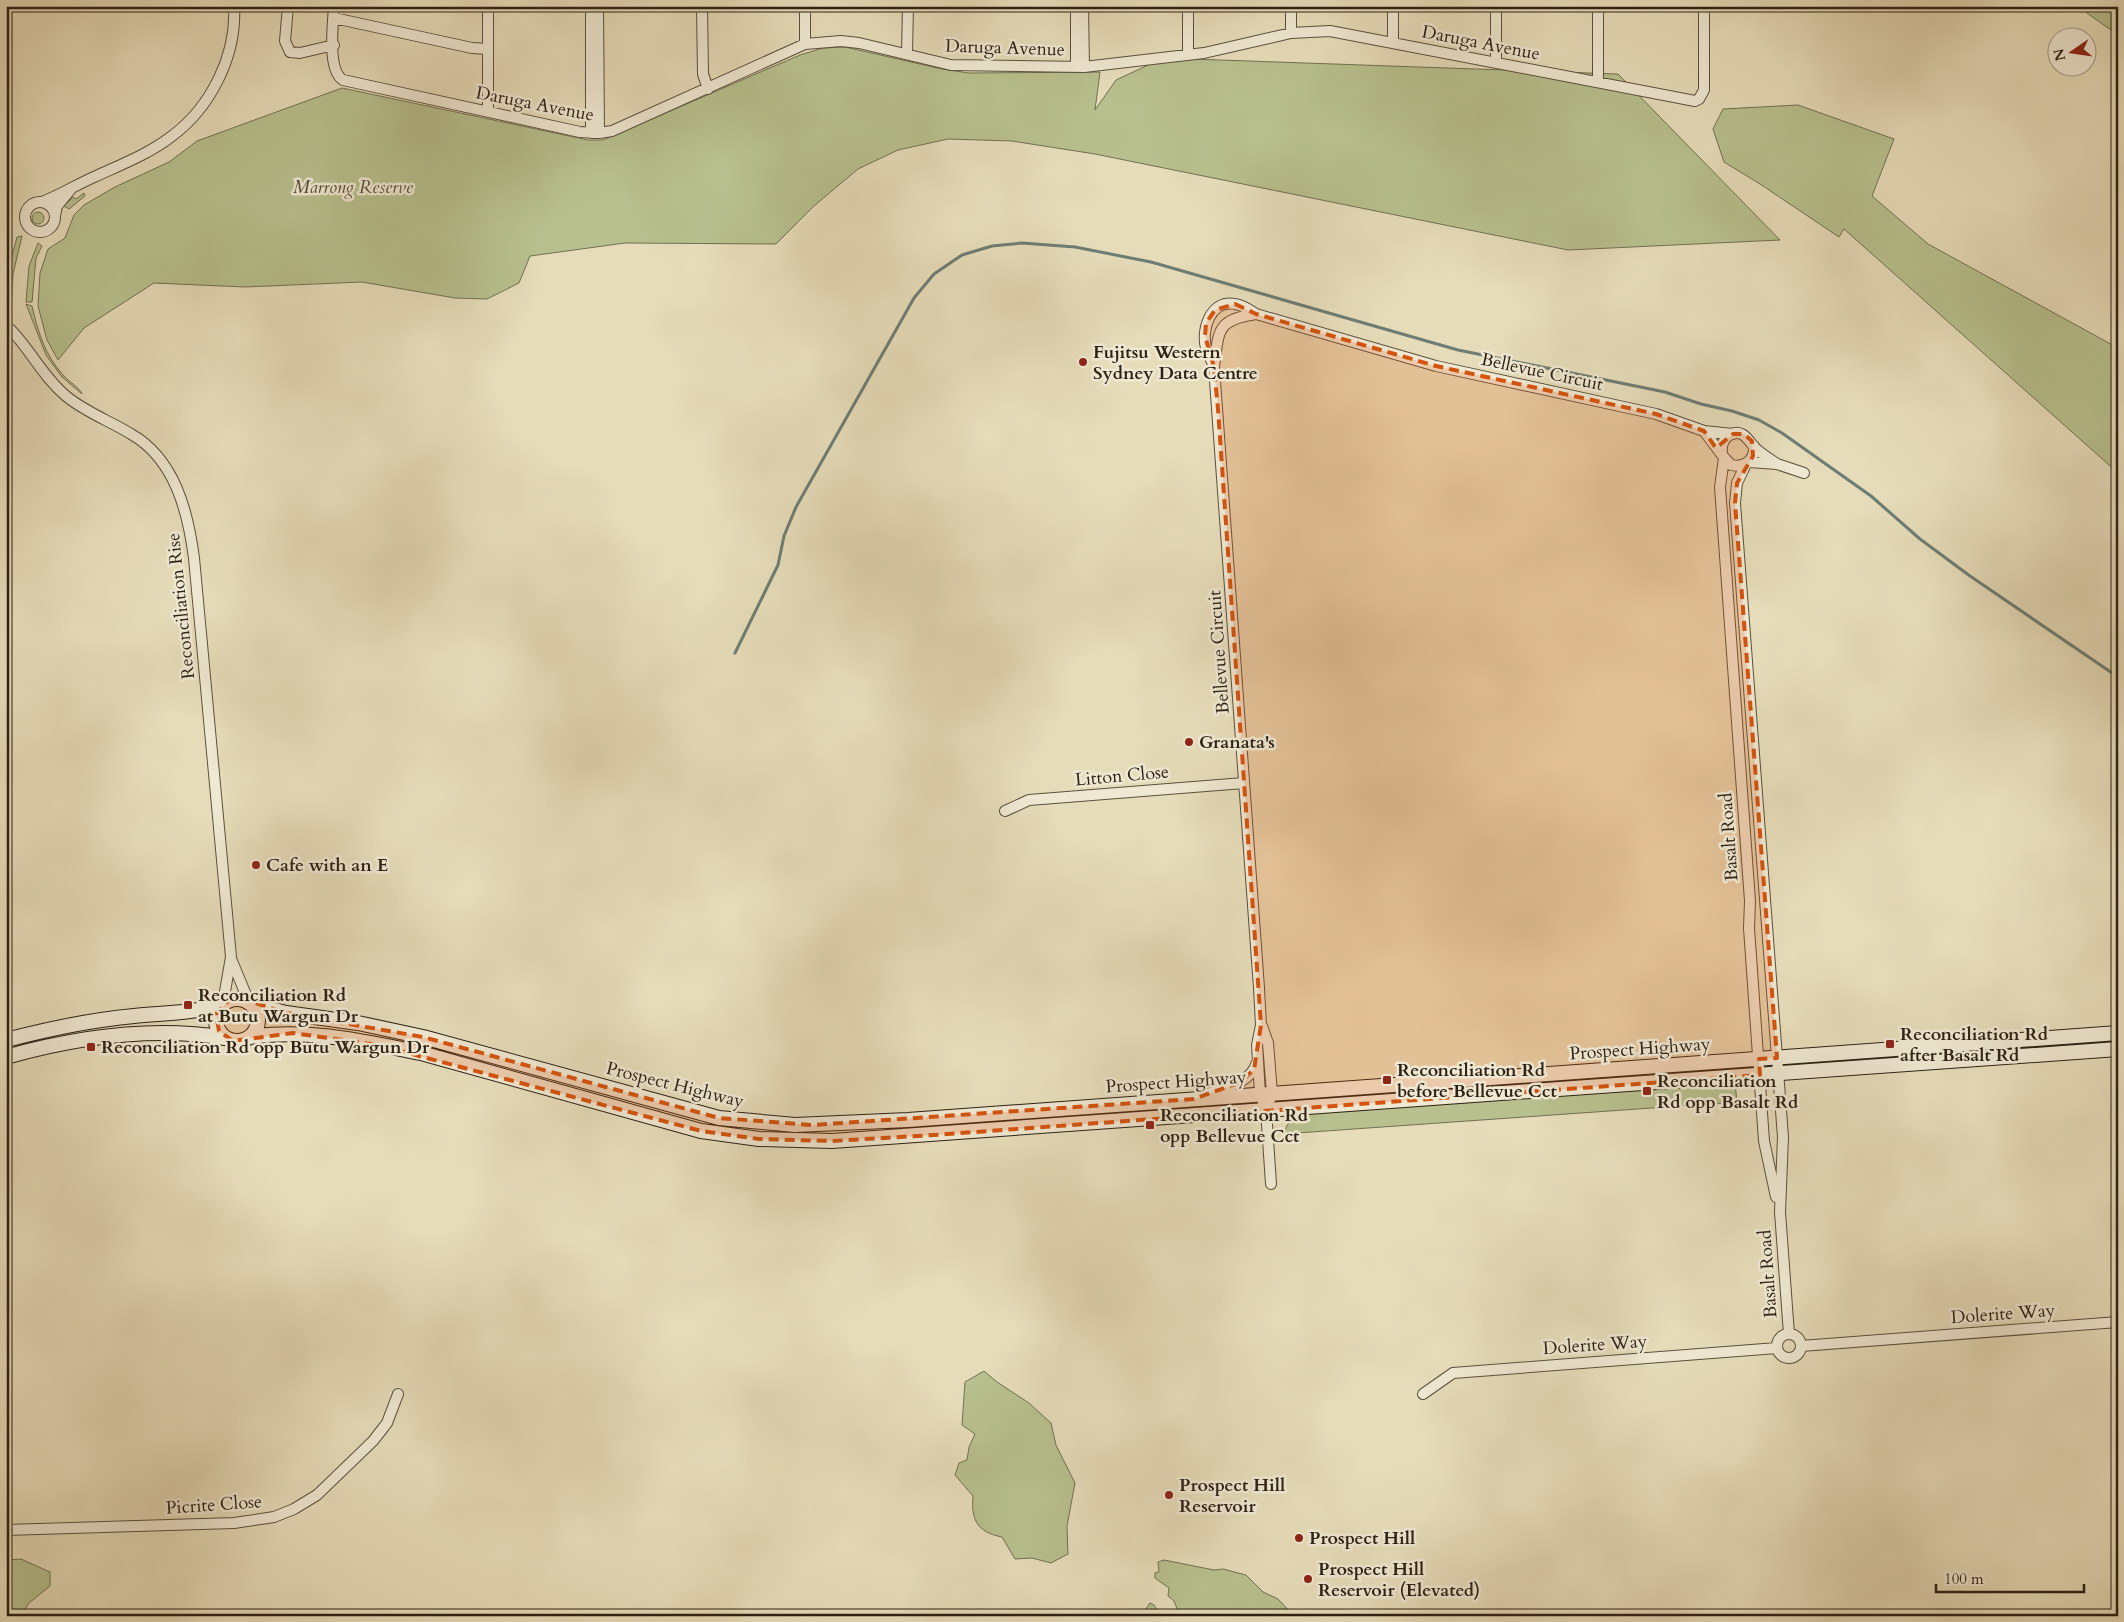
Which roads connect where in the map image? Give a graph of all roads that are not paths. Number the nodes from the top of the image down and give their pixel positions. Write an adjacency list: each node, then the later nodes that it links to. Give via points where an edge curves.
1 (234, 6): 33 (street, via 233,32 220,76 188,122 171,137 138,157)
2 (288, 6): 23 (street, via 285,41 290,52 300,53)
3 (334, 6): 19 (street, Daruga Avenue)
4 (488, 6): 24 (street)
5 (591, 6): 32 (street)
6 (598, 6): 32 (street)
7 (702, 6): 30 (street, via 703,74)
8 (805, 6): 22 (street)
9 (908, 6): 25 (street)
10 (1024, 6): 18 (street)
11 (1099, 6): 18 (street)
12 (1188, 6): 26 (street)
13 (1291, 6): 20 (street)
14 (1393, 6): 21 (street)
15 (1496, 6): 27 (street)
16 (1598, 6): 29 (street)
17 (1704, 6): 29 (street, Daruga Avenue, via 1704,90 1700,99 1687,101)
18 (1080, 7): 28 (street)
19 (334, 18): 23 (street, Daruga Avenue); 24 (street)
20 (1291, 33): 21 (street, Daruga Avenue, via 1330,31); 26 (street, Daruga Avenue)
21 (1393, 42): 27 (street, Daruga Avenue)
22 (805, 44): 25 (street, Daruga Avenue, via 841,41); 30 (street, Daruga Avenue)
23 (334, 45): 31 (street, Daruga Avenue, via 333,66 344,80)
24 (488, 49): 31 (street)
25 (907, 54): 28 (street, Daruga Avenue, via 951,65)
26 (1188, 55): 28 (street, Daruga Avenue)
27 (1496, 63): 29 (street, Daruga Avenue)
28 (1080, 67)
29 (1598, 82)
30 (708, 88): 32 (street, Daruga Avenue, via 612,131)
31 (488, 112): 32 (street, Daruga Avenue)
32 (595, 133)
33 (71, 189): 34 (street); 35 (street, via 57,206)
34 (42, 202): 35 (street, via 51,206); 35 (street, via 33,203 26,210 25,220 30,228 39,232 48,229)
35 (54, 216)
36 (1256, 314): 38 (street, Bellevue Circuit, via 1233,319 1222,328); 38 (street, Bellevue Circuit, via 1228,304 1210,316 1205,336); 39 (street, Bellevue Circuit, via 1436,366 1656,414)
37 (10, 329): 50 (street, Reconciliation Rise, via 65,396 149,447 174,481 184,505 194,558)
38 (1214, 366): 46 (street, Bellevue Circuit)
39 (1704, 431): 40 (street, Bellevue Circuit); 42 (street)
40 (1734, 434): 41 (street, via 1748,437); 42 (street, via 1725,440)
41 (1754, 446): 43 (street); 44 (street)
42 (1723, 457): 43 (street, via 1736,466); 48 (street, Basalt Road, via 1720,487)
43 (1748, 463): 44 (street); 49 (street, Basalt Road, via 1736,483 1735,504)
44 (1778, 464): 45 (street)
45 (1804, 473)
46 (1244, 783): 47 (street, Litton Close, via 1029,800); 53 (street, Bellevue Circuit)
47 (1005, 811)
48 (1746, 843): 49 (street); 62 (street, Basalt Road)
49 (1760, 843): 61 (street, Basalt Road)
50 (231, 957): 51 (street, Reconciliation Rise); 52 (street, Reconciliation Rise)
51 (250, 1003): 52 (main road, via 236,998); 55 (main road, via 258,1019); 66 (main road, Prospect Highway, via 286,1013 358,1023 423,1037 738,1121 812,1125)
52 (223, 1004): 56 (main road, via 215,1020); 57 (main road, via 202,1010 78,1024)
53 (1261, 1025): 59 (street, Bellevue Circuit); 65 (street, Bellevue Circuit, via 1268,1043)
54 (2118, 1034): 61 (main road, Prospect Highway)
55 (250, 1036): 56 (main road, via 239,1041); 67 (main road, Prospect Highway, via 293,1033 393,1048 701,1131 759,1139 832,1141)
56 (225, 1038): 60 (main road, via 184,1032 142,1033 65,1044)
57 (6, 1040)
58 (2118, 1049): 63 (main road, Prospect Highway)
59 (1258, 1055): 65 (street, Bellevue Circuit); 66 (street, via 1254,1070 1245,1079)
60 (6, 1057)
61 (1777, 1058): 62 (main road, Prospect Highway); 63 (street, Basalt Road)
62 (1759, 1059): 64 (street, Basalt Road); 65 (main road, Prospect Highway)
63 (1779, 1073): 64 (main road, Prospect Highway); 69 (street, Basalt Road, via 1783,1137)
64 (1760, 1075): 67 (main road, Prospect Highway); 69 (street, Basalt Road, via 1764,1141)
65 (1266, 1094): 66 (main road, Prospect Highway); 67 (street, Bellevue Circuit)
66 (1194, 1099)
67 (1266, 1110): 68 (street, Bellevue Circuit)
68 (1270, 1184)
69 (1780, 1212): 71 (street, Basalt Road)
70 (2118, 1322): 72 (street, Dolerite Way)
71 (1789, 1334): 72 (street, via 1799,1339); 73 (street, via 1778,1340)
72 (1801, 1346): 73 (street, via 1792,1358 1780,1355)
73 (1777, 1348): 75 (street, Dolerite Way, via 1453,1373)
74 (398, 1394): 76 (street, Picrite Close, via 387,1423 373,1442 317,1495 274,1517 234,1523)
75 (1423, 1394)
76 (6, 1530)

